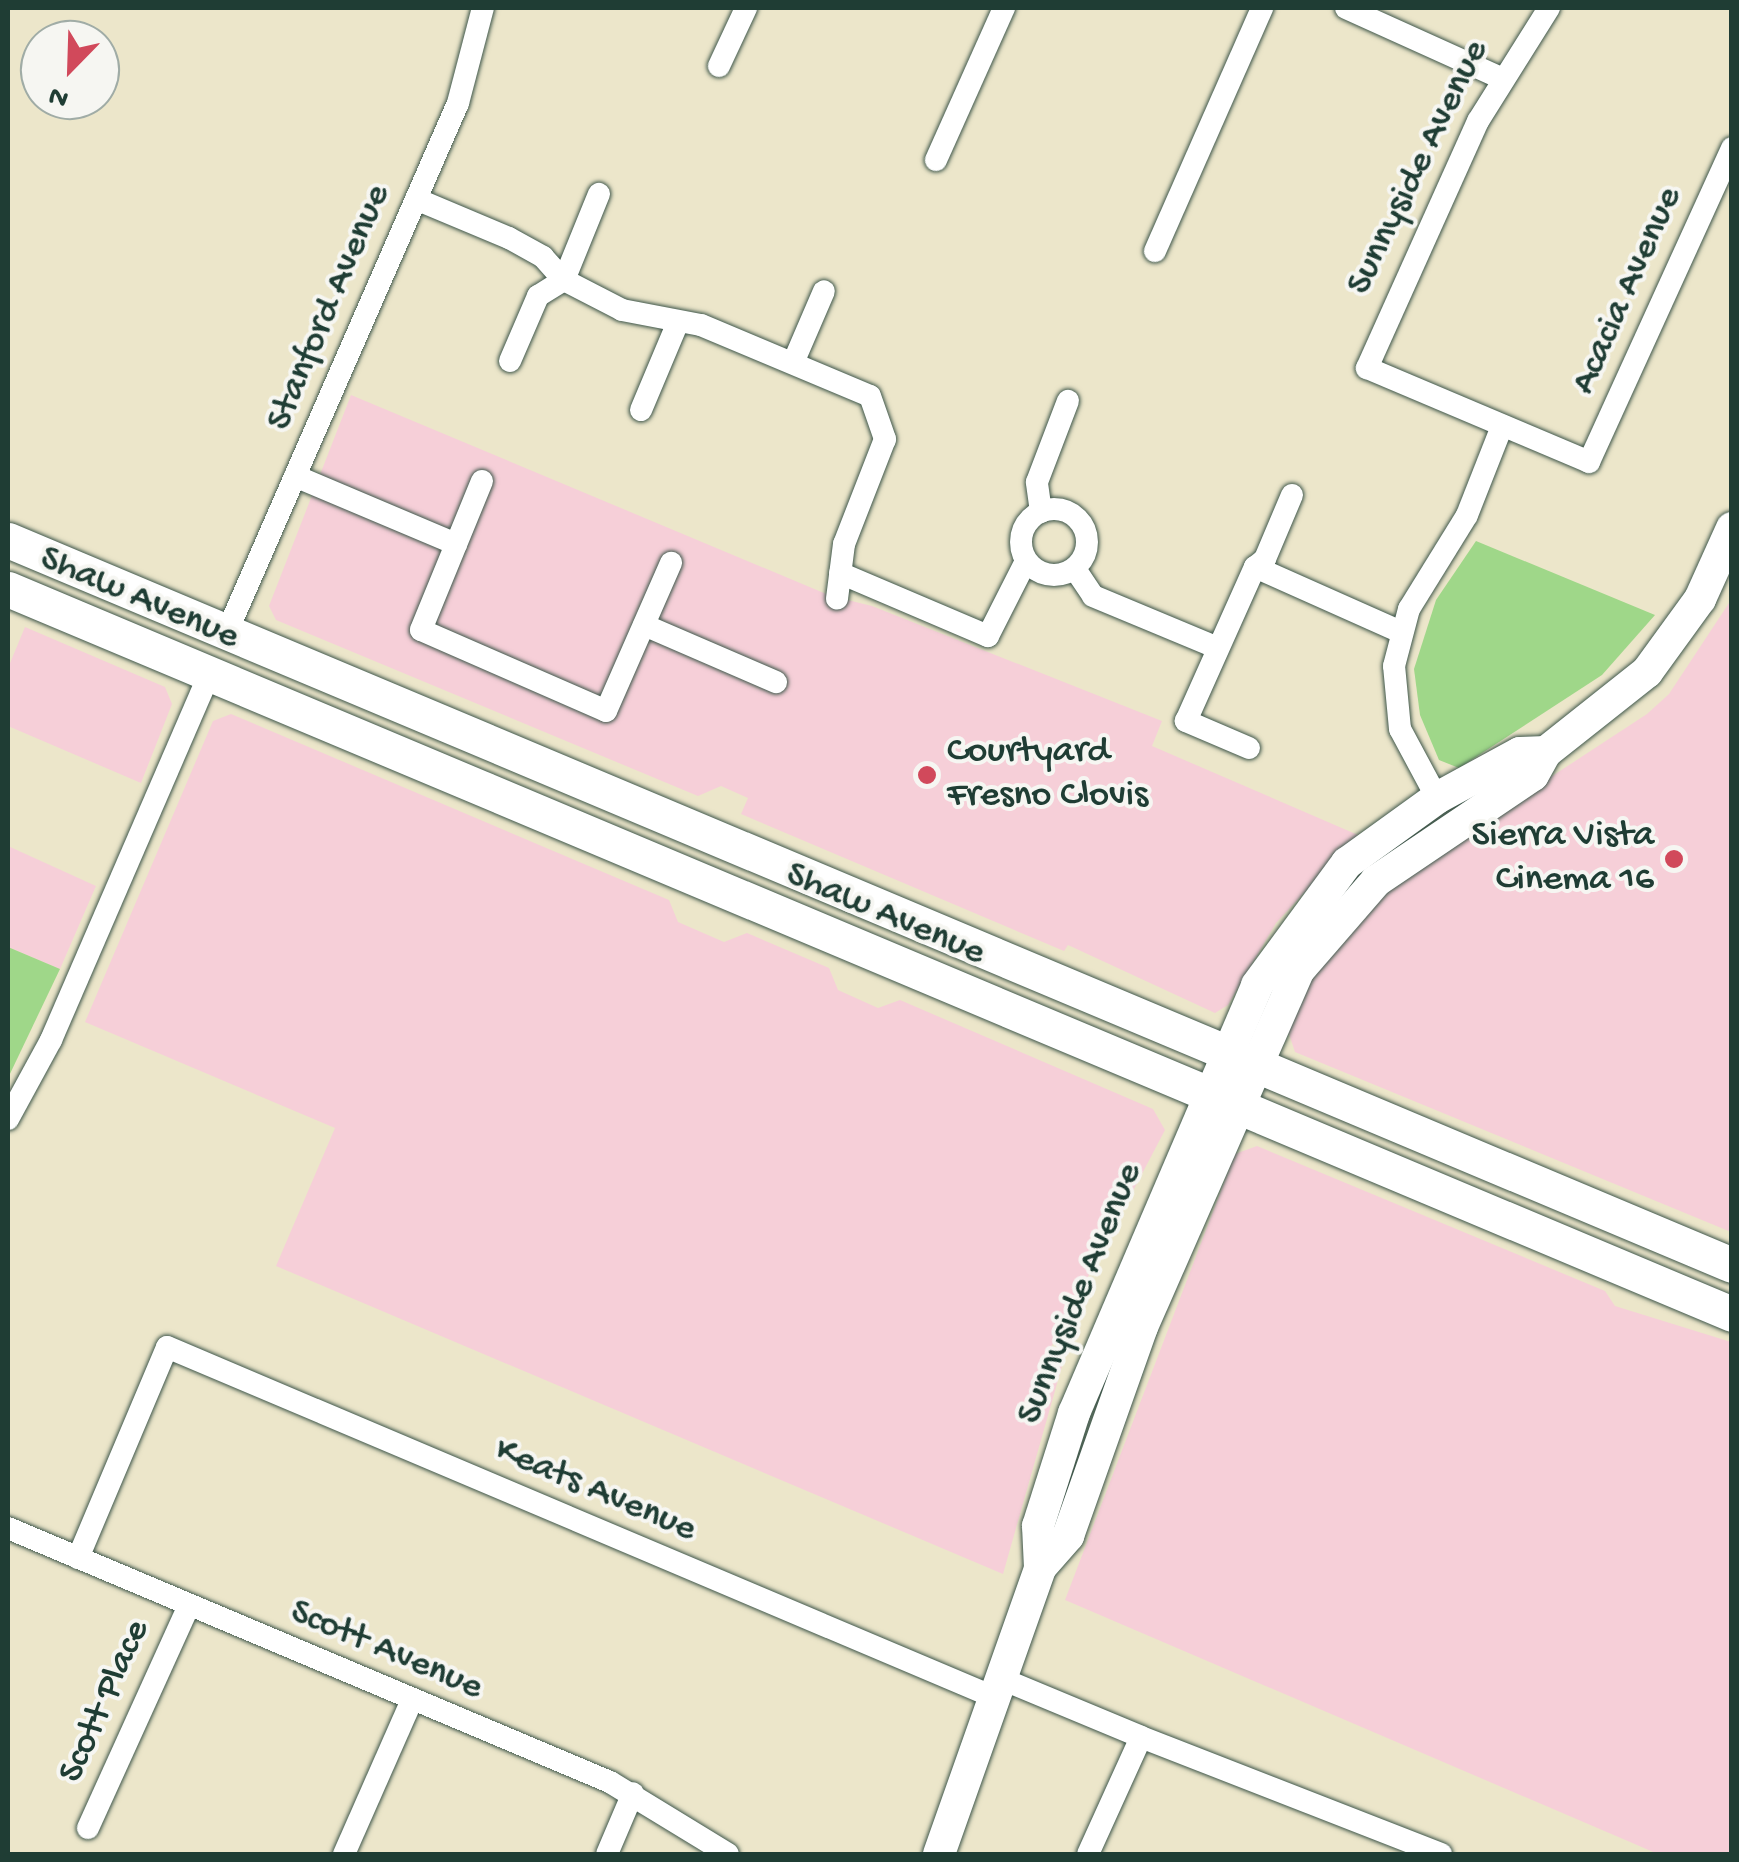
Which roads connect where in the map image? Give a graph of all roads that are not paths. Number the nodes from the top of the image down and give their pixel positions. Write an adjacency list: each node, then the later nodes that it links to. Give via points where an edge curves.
1 (482, 8): 12 (street, Stanford Avenue, via 458,102)
2 (746, 8): 7 (street)
3 (1004, 8): 10 (street)
4 (1262, 8): 13 (street)
5 (1346, 8): 8 (street)
6 (1549, 8): 8 (street, Sunnyside Avenue)
7 (719, 66)
8 (1501, 78): 21 (street, Sunnyside Avenue, via 1368,368)
9 (1732, 148): 21 (street, Acacia Avenue, via 1589,462)
10 (936, 160)
11 (599, 194): 14 (street)
12 (416, 199): 14 (street, via 509,238); 22 (street, Stanford Avenue)
13 (1155, 251)
14 (564, 280): 16 (street, via 622,310); 17 (street, via 538,296)
15 (824, 292): 18 (street)
16 (678, 322): 18 (street, via 701,325); 20 (street)
17 (510, 360)
18 (793, 364): 33 (street, via 870,396 886,439 844,544)
19 (1068, 400): 25 (street, via 1037,482)
20 (641, 410)
21 (1502, 426): 38 (street, via 1467,515)
22 (295, 476): 28 (street); 37 (street, Stanford Avenue)
23 (482, 481): 28 (street)
24 (1292, 495): 31 (street)
25 (1041, 512): 29 (street, via 1021,538); 32 (street, via 1064,510 1083,524 1088,543)
26 (1732, 528): 44 (main road, via 1674,640 1612,703)
27 (8, 540): 37 (main road, Shaw Avenue)
28 (456, 544): 36 (street, via 420,630 606,711)
29 (1026, 561): 32 (street, via 1044,575); 33 (street, via 988,636)
30 (670, 563): 36 (street)
31 (1255, 568): 38 (street); 39 (street)
32 (1075, 569): 39 (street, via 1093,596)
33 (840, 573): 35 (street)
34 (13, 592): 37 (main road, via 85,596 199,646); 40 (main road, Shaw Avenue)
35 (837, 599)
36 (644, 625): 41 (street)
37 (227, 632): 42 (main road, Shaw Avenue)
38 (1402, 632): 46 (street, via 1394,666 1400,729)
39 (1218, 648): 43 (street, via 1186,721)
40 (208, 674): 42 (main road, via 228,660 372,717); 45 (main road, Shaw Avenue); 53 (street, via 51,1040)
41 (776, 682)
42 (451, 727): 47 (main road, Shaw Avenue)
43 (1249, 748)
44 (1546, 752): 46 (main road, via 1520,754); 49 (main road, via 1533,775 1376,882)
45 (420, 764): 47 (main road, via 574,805 711,862); 48 (main road, Shaw Avenue)
46 (1436, 798): 49 (main road, via 1430,821 1351,885); 51 (main road, via 1362,851 1322,890 1274,955)
47 (747, 853): 50 (main road, Shaw Avenue)
48 (714, 888): 50 (main road, via 744,876 896,940); 52 (main road, Shaw Avenue)
49 (1316, 945): 51 (main road)
50 (1028, 972): 51 (main road, Shaw Avenue)
51 (1238, 1060): 52 (main road, Sunnyside Avenue); 54 (main road, Shaw Avenue)
52 (1220, 1102): 55 (main road, Shaw Avenue); 61 (main road, Sunnyside Avenue, via 1074,1413 1038,1526 1040,1568)
53 (8, 1119)
54 (1732, 1265)
55 (1643, 1279): 56 (main road, via 1666,1267); 57 (main road, Shaw Avenue)
56 (1732, 1289)
57 (1732, 1314)
58 (8, 1528): 59 (street, Scott Avenue)
59 (78, 1558): 60 (street, Scott Avenue); 61 (street, Keats Avenue, via 167,1348)
60 (189, 1605): 62 (street, Scott Avenue); 65 (street, Scott Place)
61 (999, 1688): 63 (street, Keats Avenue); 69 (main road, Sunnyside Avenue)
62 (412, 1700): 64 (street, Scott Avenue); 66 (street)
63 (1141, 1737): 70 (street); 71 (street, Keats Avenue)
64 (633, 1793): 67 (street); 68 (street, Scott Avenue)
65 (88, 1828)
66 (344, 1854)
67 (607, 1854)
68 (728, 1854)
69 (938, 1854)
70 (1088, 1854)
71 (1440, 1854)

